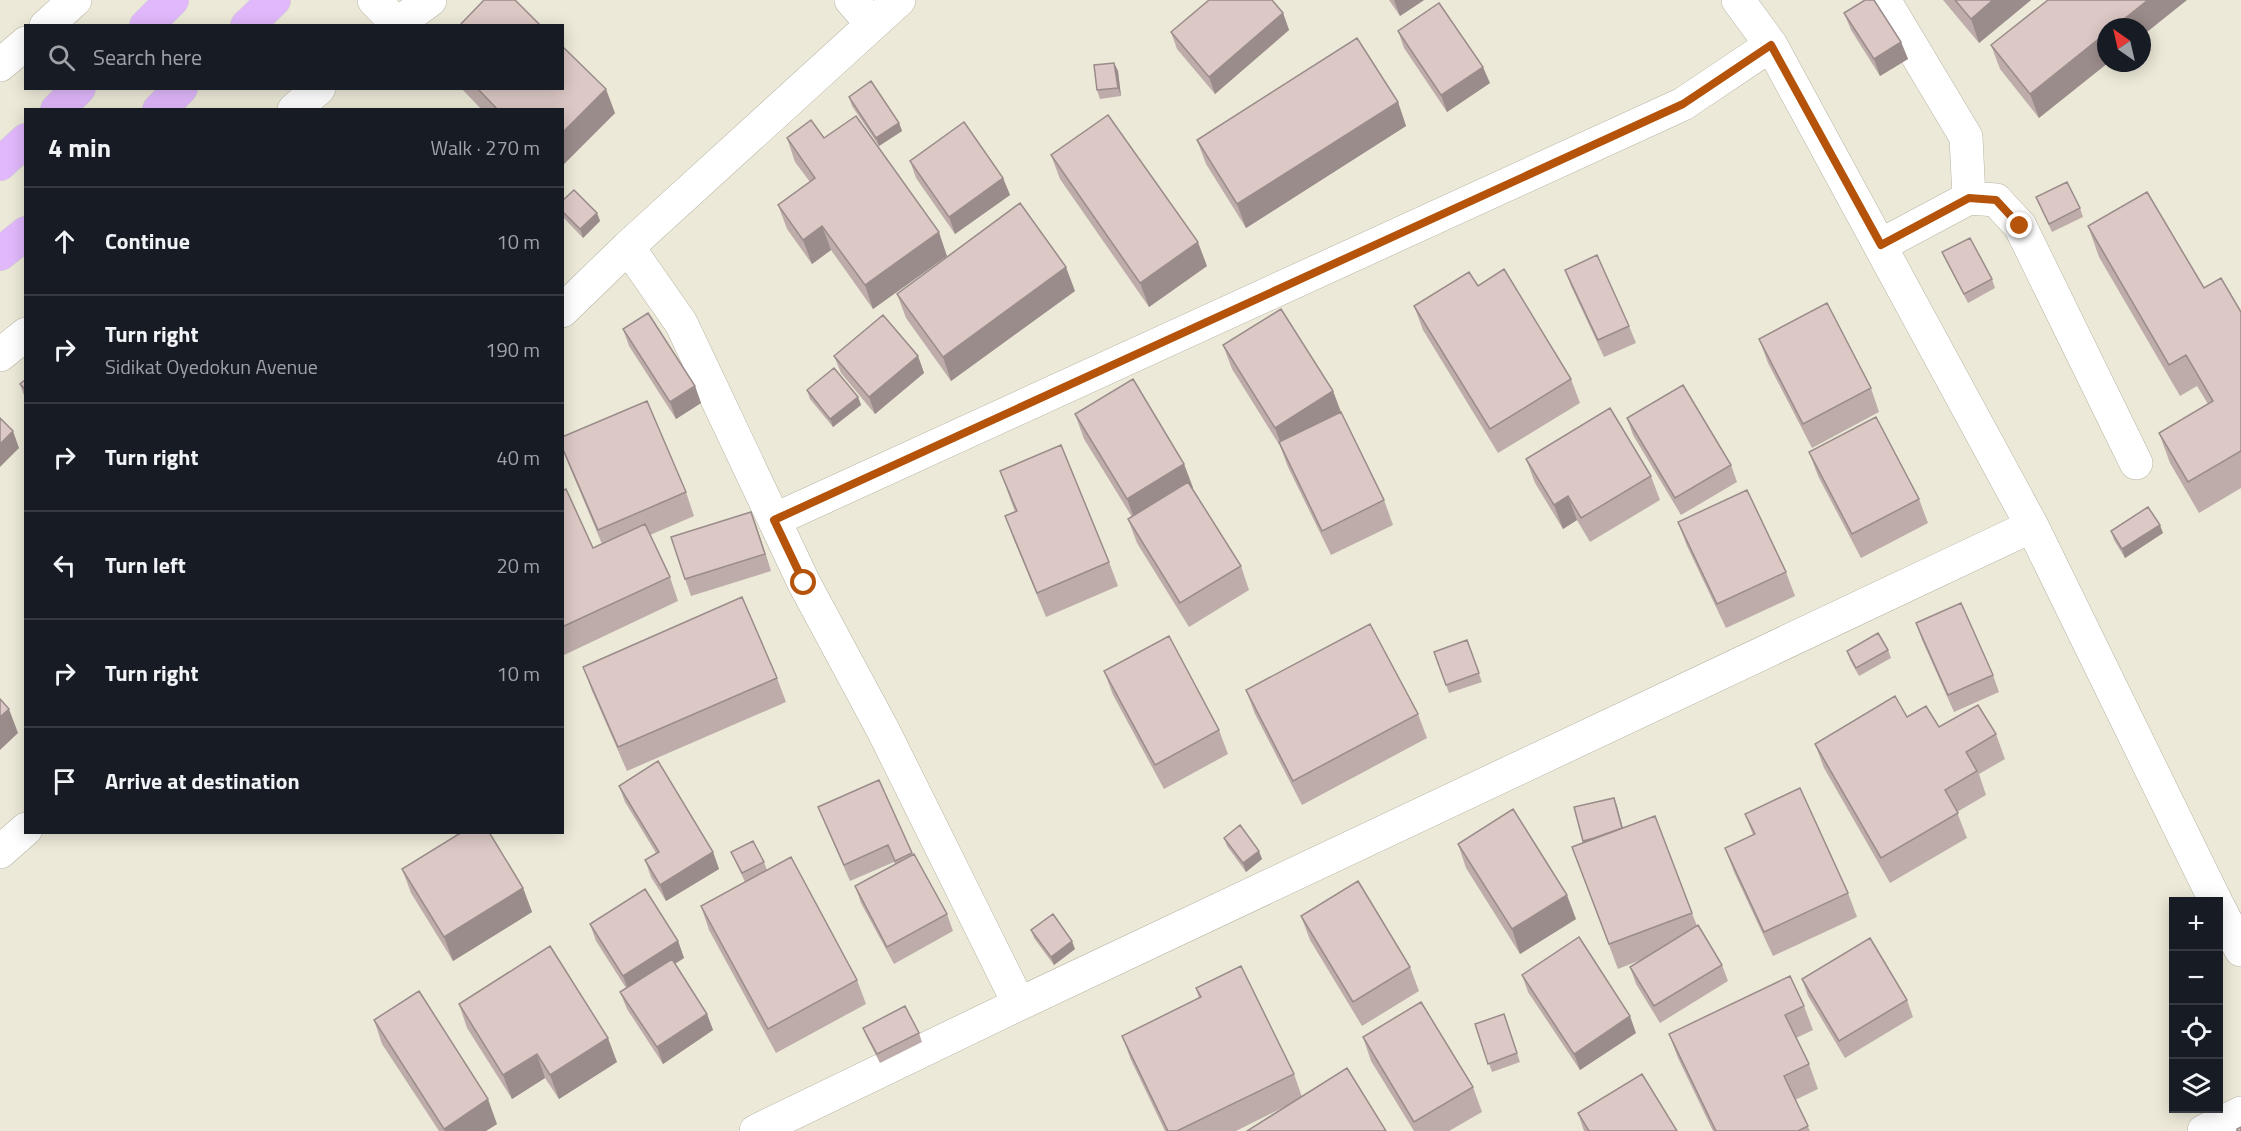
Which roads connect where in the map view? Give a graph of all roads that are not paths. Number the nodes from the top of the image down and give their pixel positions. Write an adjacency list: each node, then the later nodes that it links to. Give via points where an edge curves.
1 (75, 0): 10 (street)
2 (172, 0): 11 (highway)
3 (274, 0): 12 (highway)
4 (374, 0): 13 (street)
5 (430, 0): 14 (street)
6 (899, 0): 9 (street)
7 (1738, 0): 16 (street)
8 (1884, 0): 26 (street, via 1966,137)
9 (861, 12): 29 (street)
10 (48, 24)
11 (148, 24)
12 (250, 24)
13 (395, 24)
14 (397, 24)
15 (24, 45): 17 (street)
16 (1771, 45): 28 (street); 35 (street, via 1683,104)
17 (0, 65)
18 (77, 90): 21 (highway)
19 (179, 90): 22 (highway)
20 (318, 90): 23 (street)
21 (59, 108)
22 (161, 108)
23 (296, 108)
24 (24, 142): 25 (highway)
25 (0, 164)
26 (1969, 198): 28 (street); 34 (street, via 1996,200 2020,226)
27 (24, 235): 30 (highway)
28 (1881, 245): 36 (street)
29 (628, 247): 31 (street); 35 (street, via 681,323)
30 (0, 254)
31 (564, 309)
32 (24, 336): 33 (street)
33 (0, 355)
34 (2136, 463)
35 (774, 520): 42 (street)
36 (2032, 526): 39 (street); 42 (street)
37 (24, 831): 38 (street)
38 (0, 852)
39 (2214, 897)
40 (2223, 916): 41 (street)
41 (2241, 950)
42 (1019, 1004): 44 (street)
43 (2241, 1113): 45 (street)
44 (774, 1127)
45 (2204, 1131)

